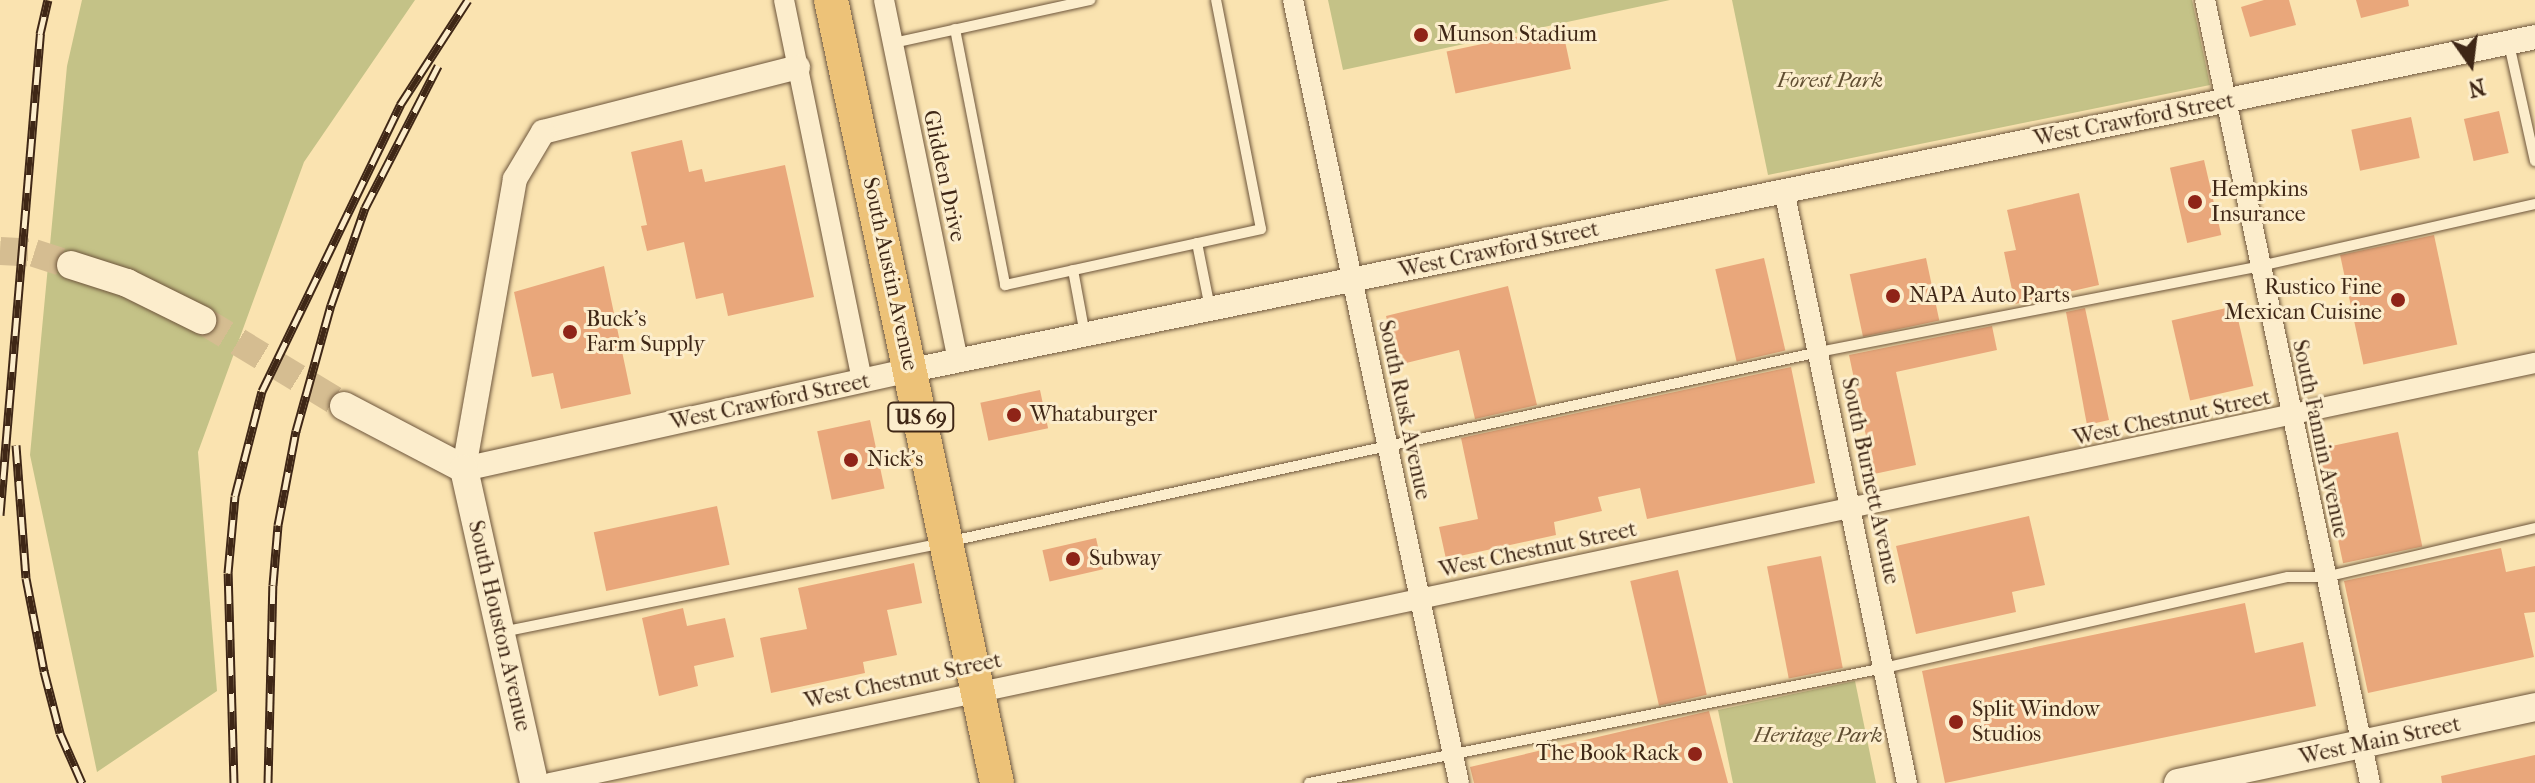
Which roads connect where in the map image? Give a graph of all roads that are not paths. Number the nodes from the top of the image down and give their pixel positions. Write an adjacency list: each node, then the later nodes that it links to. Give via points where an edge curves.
1 (784, 0): 12 (street)
2 (831, 0): 28 (highway, South Austin Avenue / US 69)
3 (884, 0): 11 (street, Glidden Drive)
4 (1090, 0): 8 (lane)
5 (1216, 0): 17 (lane, via 1261,229)
6 (1293, 0): 21 (street, South Rusk Avenue)
7 (2205, 0): 13 (street, South Fannin Avenue)
8 (955, 29): 11 (lane); 20 (lane, via 1005,285)
9 (2535, 37): 10 (street, West Crawford Street)
10 (2508, 42): 13 (street, West Crawford Street); 14 (lane)
11 (893, 43): 26 (street, Glidden Drive)
12 (798, 67): 29 (street); 33 (street, via 543,132 515,179)
13 (2226, 103): 15 (street, West Crawford Street); 19 (street, South Fannin Avenue)
14 (2535, 161)
15 (1784, 190): 21 (street, West Crawford Street); 25 (street, South Burnett Avenue)
16 (2535, 204): 19 (lane)
17 (1197, 243): 20 (lane); 22 (lane)
18 (71, 265): 23 (main road, via 127,283)
19 (2260, 266): 25 (lane); 31 (street, South Fannin Avenue)
20 (1073, 270): 24 (lane)
21 (1354, 281): 22 (street, West Crawford Street); 32 (street, South Rusk Avenue)
22 (1210, 311): 24 (street, West Crawford Street)
23 (202, 320)
24 (1085, 336): 26 (street, West Crawford Street)
25 (1819, 352): 32 (lane); 34 (street, South Burnett Avenue)
26 (958, 362): 28 (street, West Crawford Street)
27 (2535, 363): 31 (street, West Chestnut Street)
28 (912, 370): 29 (street, West Crawford Street); 36 (highway, South Austin Avenue / US 69)
29 (862, 381): 33 (street, West Crawford Street)
30 (344, 406): 33 (main road)
31 (2291, 418): 34 (street, West Chestnut Street); 37 (street, South Fannin Avenue)
32 (1387, 446): 36 (lane); 38 (street, South Rusk Avenue)
33 (464, 469): 39 (main road, South Houston Avenue)
34 (1852, 508): 38 (street, West Chestnut Street); 40 (street, South Burnett Avenue)
35 (2535, 528): 37 (lane)
36 (947, 542): 39 (lane); 41 (highway, South Austin Avenue / US 69)
37 (2325, 577): 40 (lane, via 2266,581); 43 (street, South Fannin Avenue)
38 (1419, 600): 41 (street, West Chestnut Street); 44 (street, South Rusk Avenue)
39 (500, 633): 45 (main road, South Houston Avenue)
40 (1884, 668): 44 (lane); 50 (street, South Burnett Avenue)
41 (977, 689): 46 (street, West Chestnut Street); 47 (highway, South Austin Avenue / US 69)
42 (2535, 707): 43 (main road, West Main Street)
43 (2362, 746): 51 (main road, West Main Street); 52 (street, South Fannin Avenue)
44 (1452, 753): 48 (lane); 49 (street, South Rusk Avenue)
45 (534, 783)
46 (550, 783)
47 (997, 783)
48 (1309, 783)
49 (1459, 783)
50 (1907, 783)
51 (2178, 783)
52 (2370, 783)

